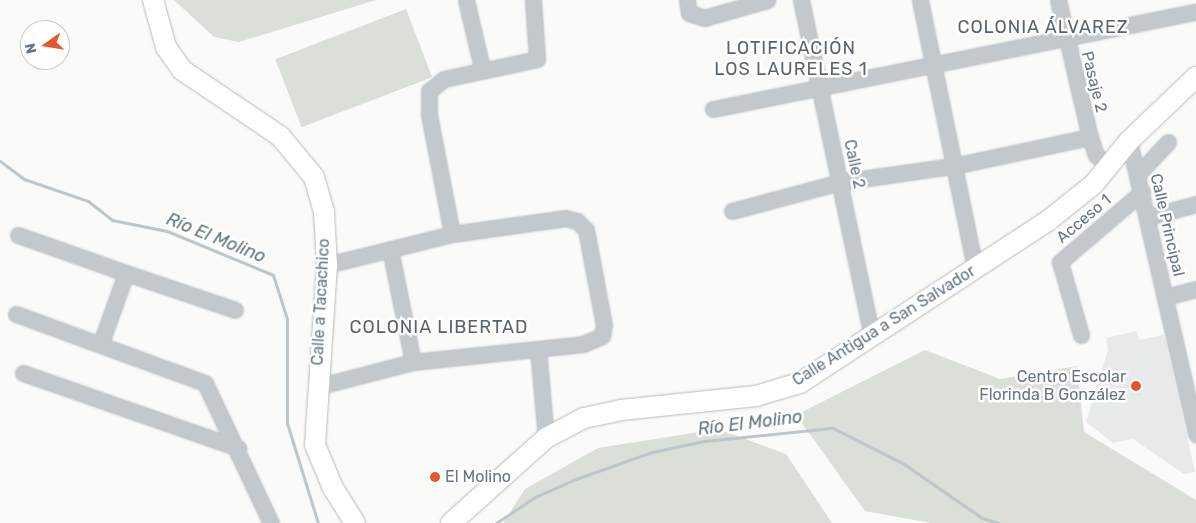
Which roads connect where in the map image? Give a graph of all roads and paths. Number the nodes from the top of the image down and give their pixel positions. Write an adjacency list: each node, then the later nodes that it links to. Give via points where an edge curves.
1 (153, 0): 30 (main road, Calle a Tacachico, via 166,47 182,70 280,136 307,166 324,213)
2 (466, 0): 11 (street)
3 (533, 0): 11 (street, via 537,59)
4 (687, 0): 5 (street, via 690,13 704,18)
5 (767, 0)
6 (801, 0): 14 (street, Calle 2)
7 (920, 0): 12 (street)
8 (1058, 0): 10 (street, Pasaje 2)
9 (1196, 12): 10 (street)
10 (1066, 40): 12 (street); 16 (street, Pasaje 2)
11 (482, 68): 27 (street, via 444,79 429,91 429,115)
12 (933, 68): 14 (street); 19 (street)
13 (1196, 77): 17 (main road, Calle Antigua a San Salvador)
14 (821, 89): 15 (street); 22 (street, Calle 2)
15 (713, 109)
16 (1090, 137): 19 (street); 20 (street, Pasaje 2, via 1096,156)
17 (1129, 141): 20 (main road, Calle Antigua a San Salvador); 21 (street, Calle Principal)
18 (1168, 142): 21 (street)
19 (953, 166): 22 (street); 31 (street)
20 (1109, 166): 31 (main road, Calle Antigua a San Salvador, via 1094,184 1049,220)
21 (1138, 174): 23 (street, Calle Principal)
22 (840, 182): 25 (street); 38 (street, Calle 2)
23 (1142, 192): 26 (street, Calle Principal); 37 (street, Acceso 1, via 1060,262)
24 (1196, 204): 26 (street)
25 (732, 211)
26 (1148, 217): 34 (street, Calle Principal)
27 (452, 234): 29 (street); 40 (street, via 566,218 577,221 586,230 604,325 602,336 583,344)
28 (18, 236): 32 (street)
29 (390, 249): 30 (street); 41 (street)
30 (327, 265): 44 (main road, Calle a Tacachico)
31 (975, 269): 38 (main road, Calle Antigua a San Salvador)
32 (126, 273): 35 (street); 39 (street)
33 (1196, 288): 34 (street)
34 (1166, 297): 42 (street, Calle Principal)
35 (235, 310)
36 (16, 314): 39 (street)
37 (1081, 335)
38 (872, 336): 46 (main road, Calle Antigua a San Salvador, via 800,383 756,396 601,412)
39 (101, 343): 47 (street, via 204,383)
40 (538, 349): 41 (street); 46 (street)
41 (413, 362): 44 (street)
42 (1190, 372): 45 (street, Calle Principal)
43 (23, 373): 47 (street)
44 (316, 387): 48 (main road, Calle a Tacachico, via 315,445 333,488)
45 (1196, 434)
46 (546, 438): 50 (main road, Calle Antigua a San Salvador)
47 (238, 448): 49 (street)
48 (353, 521)
49 (272, 523)
50 (451, 523)

